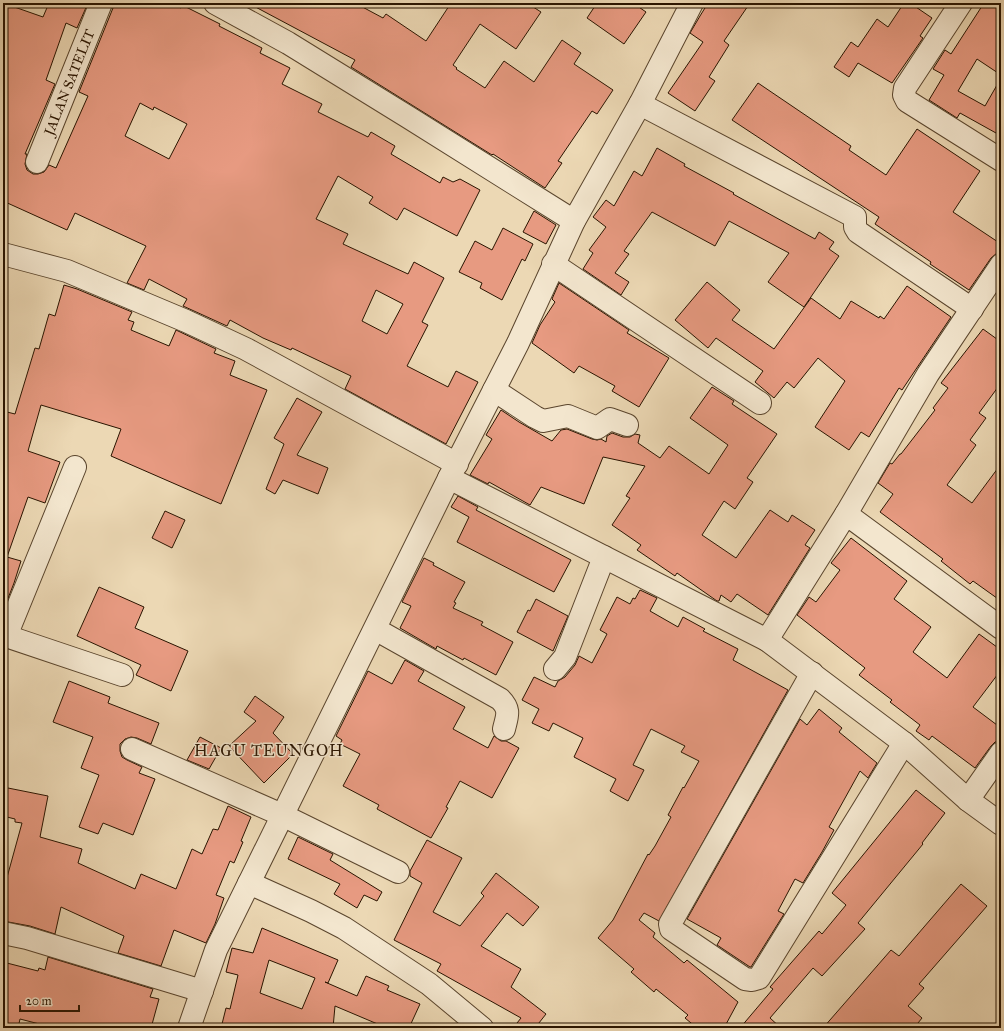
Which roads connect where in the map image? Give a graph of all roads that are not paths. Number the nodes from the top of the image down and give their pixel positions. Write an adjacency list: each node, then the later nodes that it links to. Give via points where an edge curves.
1 (101, 3): 7 (street, JALAN SATELIT)
2 (692, 3): 5 (street)
3 (961, 3): 6 (street, via 905,88 904,95 907,101)
4 (219, 4): 8 (street, via 408,116)
5 (640, 104): 8 (street); 12 (street, via 855,217 858,232)
6 (1001, 160)
7 (37, 162)
8 (574, 221): 10 (street)
9 (3, 254): 17 (street, via 67,271 246,348)
10 (553, 264): 13 (street); 14 (street)
11 (1001, 265): 12 (street)
12 (972, 309): 18 (street, via 928,374)
13 (494, 390): 15 (street, via 543,421 568,416 597,428 610,419); 17 (street)
14 (760, 403)
15 (627, 425)
16 (75, 467): 22 (street)
17 (453, 471): 19 (street); 21 (street)
18 (846, 514): 20 (street); 23 (street)
19 (604, 557): 23 (street); 24 (street, via 565,657)
20 (1001, 628)
21 (375, 629): 27 (street, via 500,699 506,704 508,711); 32 (street)
22 (4, 636): 26 (street)
23 (767, 640): 25 (street)
24 (555, 669)
25 (812, 674): 28 (street); 28 (street, via 670,924 671,929 745,979 759,978)
26 (122, 675)
27 (504, 729)
28 (904, 743): 31 (street)
29 (132, 749): 32 (street)
30 (1001, 753): 31 (street)
31 (968, 800): 33 (street)
32 (282, 815): 34 (street); 35 (street)
33 (1001, 824)
34 (398, 872)
35 (249, 883): 37 (street, via 216,950); 39 (street, via 344,928 429,984)
36 (3, 933): 37 (street)
37 (202, 991): 38 (street)
38 (189, 1028)
39 (482, 1028)

